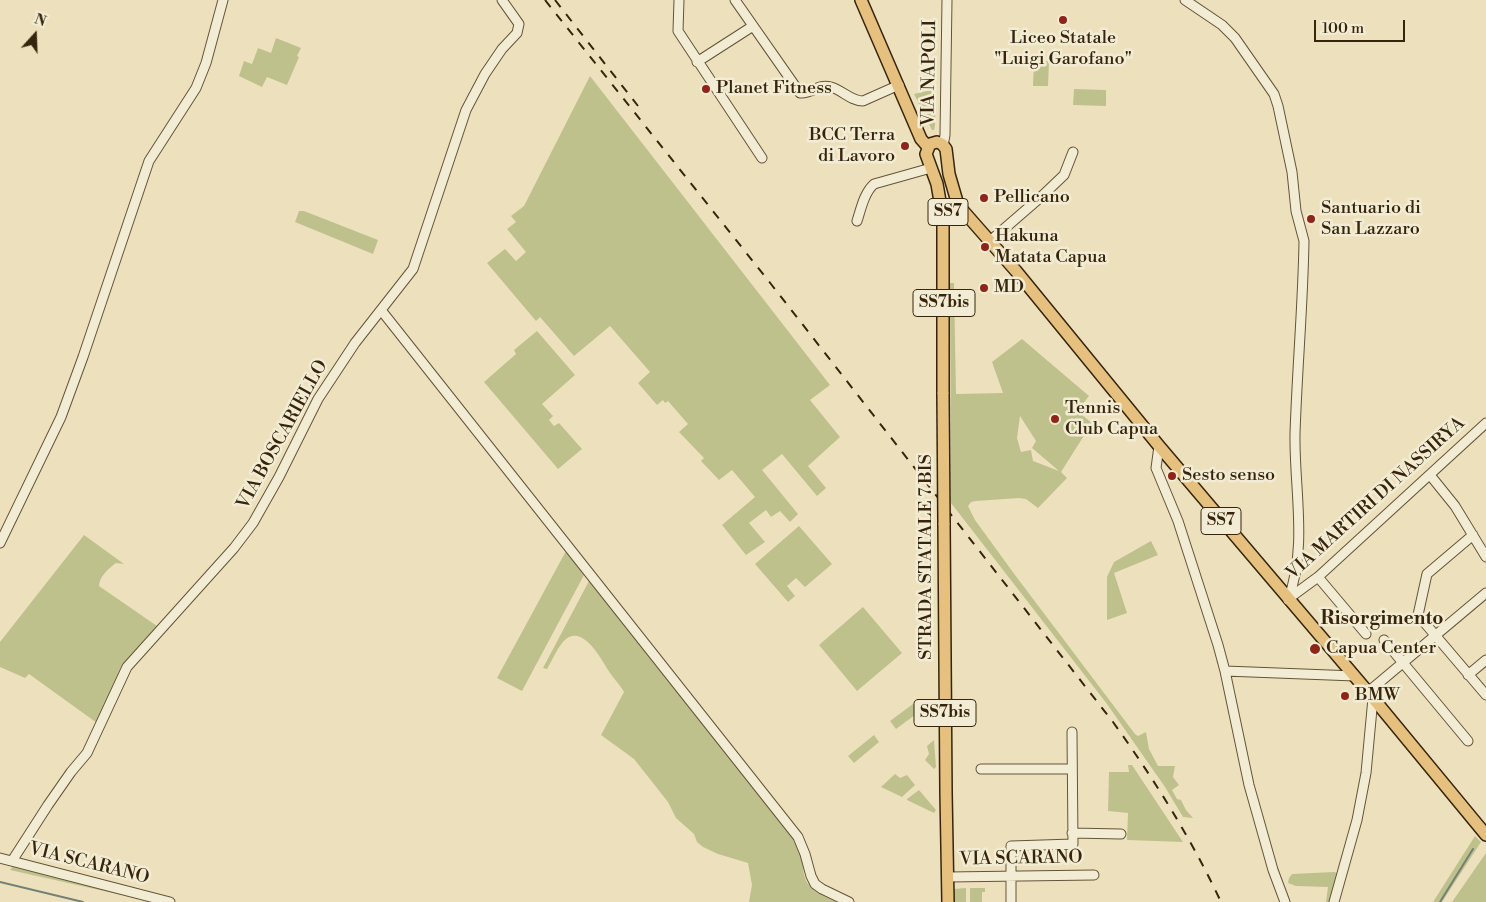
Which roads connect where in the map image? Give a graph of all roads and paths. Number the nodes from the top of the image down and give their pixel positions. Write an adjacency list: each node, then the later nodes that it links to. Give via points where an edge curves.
1 (222, 0): 25 (street, via 206,63 196,88 149,161 60,417)
2 (502, 0): 20 (street, VIA BOSCARIELLO, via 520,24 517,32 485,74 466,110 413,269)
3 (679, 0): 9 (street, via 678,31)
4 (735, 0): 8 (street)
5 (861, 0): 10 (main road, SS7)
6 (947, 0): 11 (street, VIA NAPOLI)
7 (1185, 0): 29 (street, via 1235,38 1274,94 1304,241 1295,435 1299,543)
8 (754, 26): 9 (street); 10 (street, via 800,93 830,86 858,101)
9 (697, 62): 14 (street)
10 (899, 85): 12 (main road, SS7, via 921,139)
11 (943, 146): 12 (main road, via 937,142); 16 (main road, SS7)
12 (928, 148): 15 (main road, SS7, via 926,154)
13 (1073, 152): 19 (street, via 1064,175)
14 (762, 158)
15 (931, 168): 17 (main road, SS7, via 941,208); 18 (street, via 874,184 869,188)
16 (958, 205): 17 (main road, SS7, via 955,210); 19 (main road, SS7)
17 (946, 212): 50 (main road, STRADA STATALE 7 BIS / SS7bis, bridge, via 943,219 943,394)
18 (857, 221)
19 (990, 241): 22 (main road, SS7)
20 (381, 310): 48 (street, VIA BOSCARIELLO, via 318,399 253,523 127,667 87,753); 53 (street, via 798,837 815,884)
21 (1486, 423): 23 (street, VIA MARTIRI DI NASSIRYA)
22 (1158, 446): 29 (main road, SS7); 35 (street, via 1156,468 1178,521)
23 (1430, 475): 24 (street); 27 (street, VIA MARTIRI DI NASSIRYA)
24 (1473, 535): 26 (street); 31 (street, via 1427,574 1418,615)
25 (0, 544)
26 (1486, 557)
27 (1318, 576): 29 (street, VIA MARTIRI DI NASSIRYA); 30 (street)
28 (1486, 593): 31 (street)
29 (1288, 600): 37 (main road, SS7)
30 (1366, 634)
31 (1436, 635): 34 (street); 36 (street)
32 (1384, 640): 34 (street)
33 (1486, 660): 36 (street)
34 (1402, 663): 38 (street); 41 (street)
35 (1225, 672): 37 (street); 56 (street, via 1249,785)
36 (1468, 675): 39 (street)
37 (1355, 676): 38 (main road, SS7)
38 (1371, 695): 46 (main road, SS7); 57 (street, via 1366,773 1357,820)
39 (1486, 695)
40 (1072, 732): 43 (street)
41 (1468, 741)
42 (981, 769): 43 (street)
43 (1072, 769): 44 (street)
44 (1072, 833): 45 (street); 51 (street, via 1072,844 1011,846)
45 (1121, 834)
46 (1486, 835)
47 (0, 858): 48 (street, VIA SCARANO)
48 (12, 862): 52 (street, VIA SCARANO)
49 (1094, 874): 51 (street, VIA SCARANO)
50 (948, 876): 51 (street, VIA SCARANO); 54 (main road, STRADA STATALE 7 BIS / SS7bis)
51 (1010, 876): 55 (street)
52 (170, 902)
53 (849, 902)
54 (948, 902)
55 (1011, 902)
56 (1285, 902)
57 (1334, 902)

